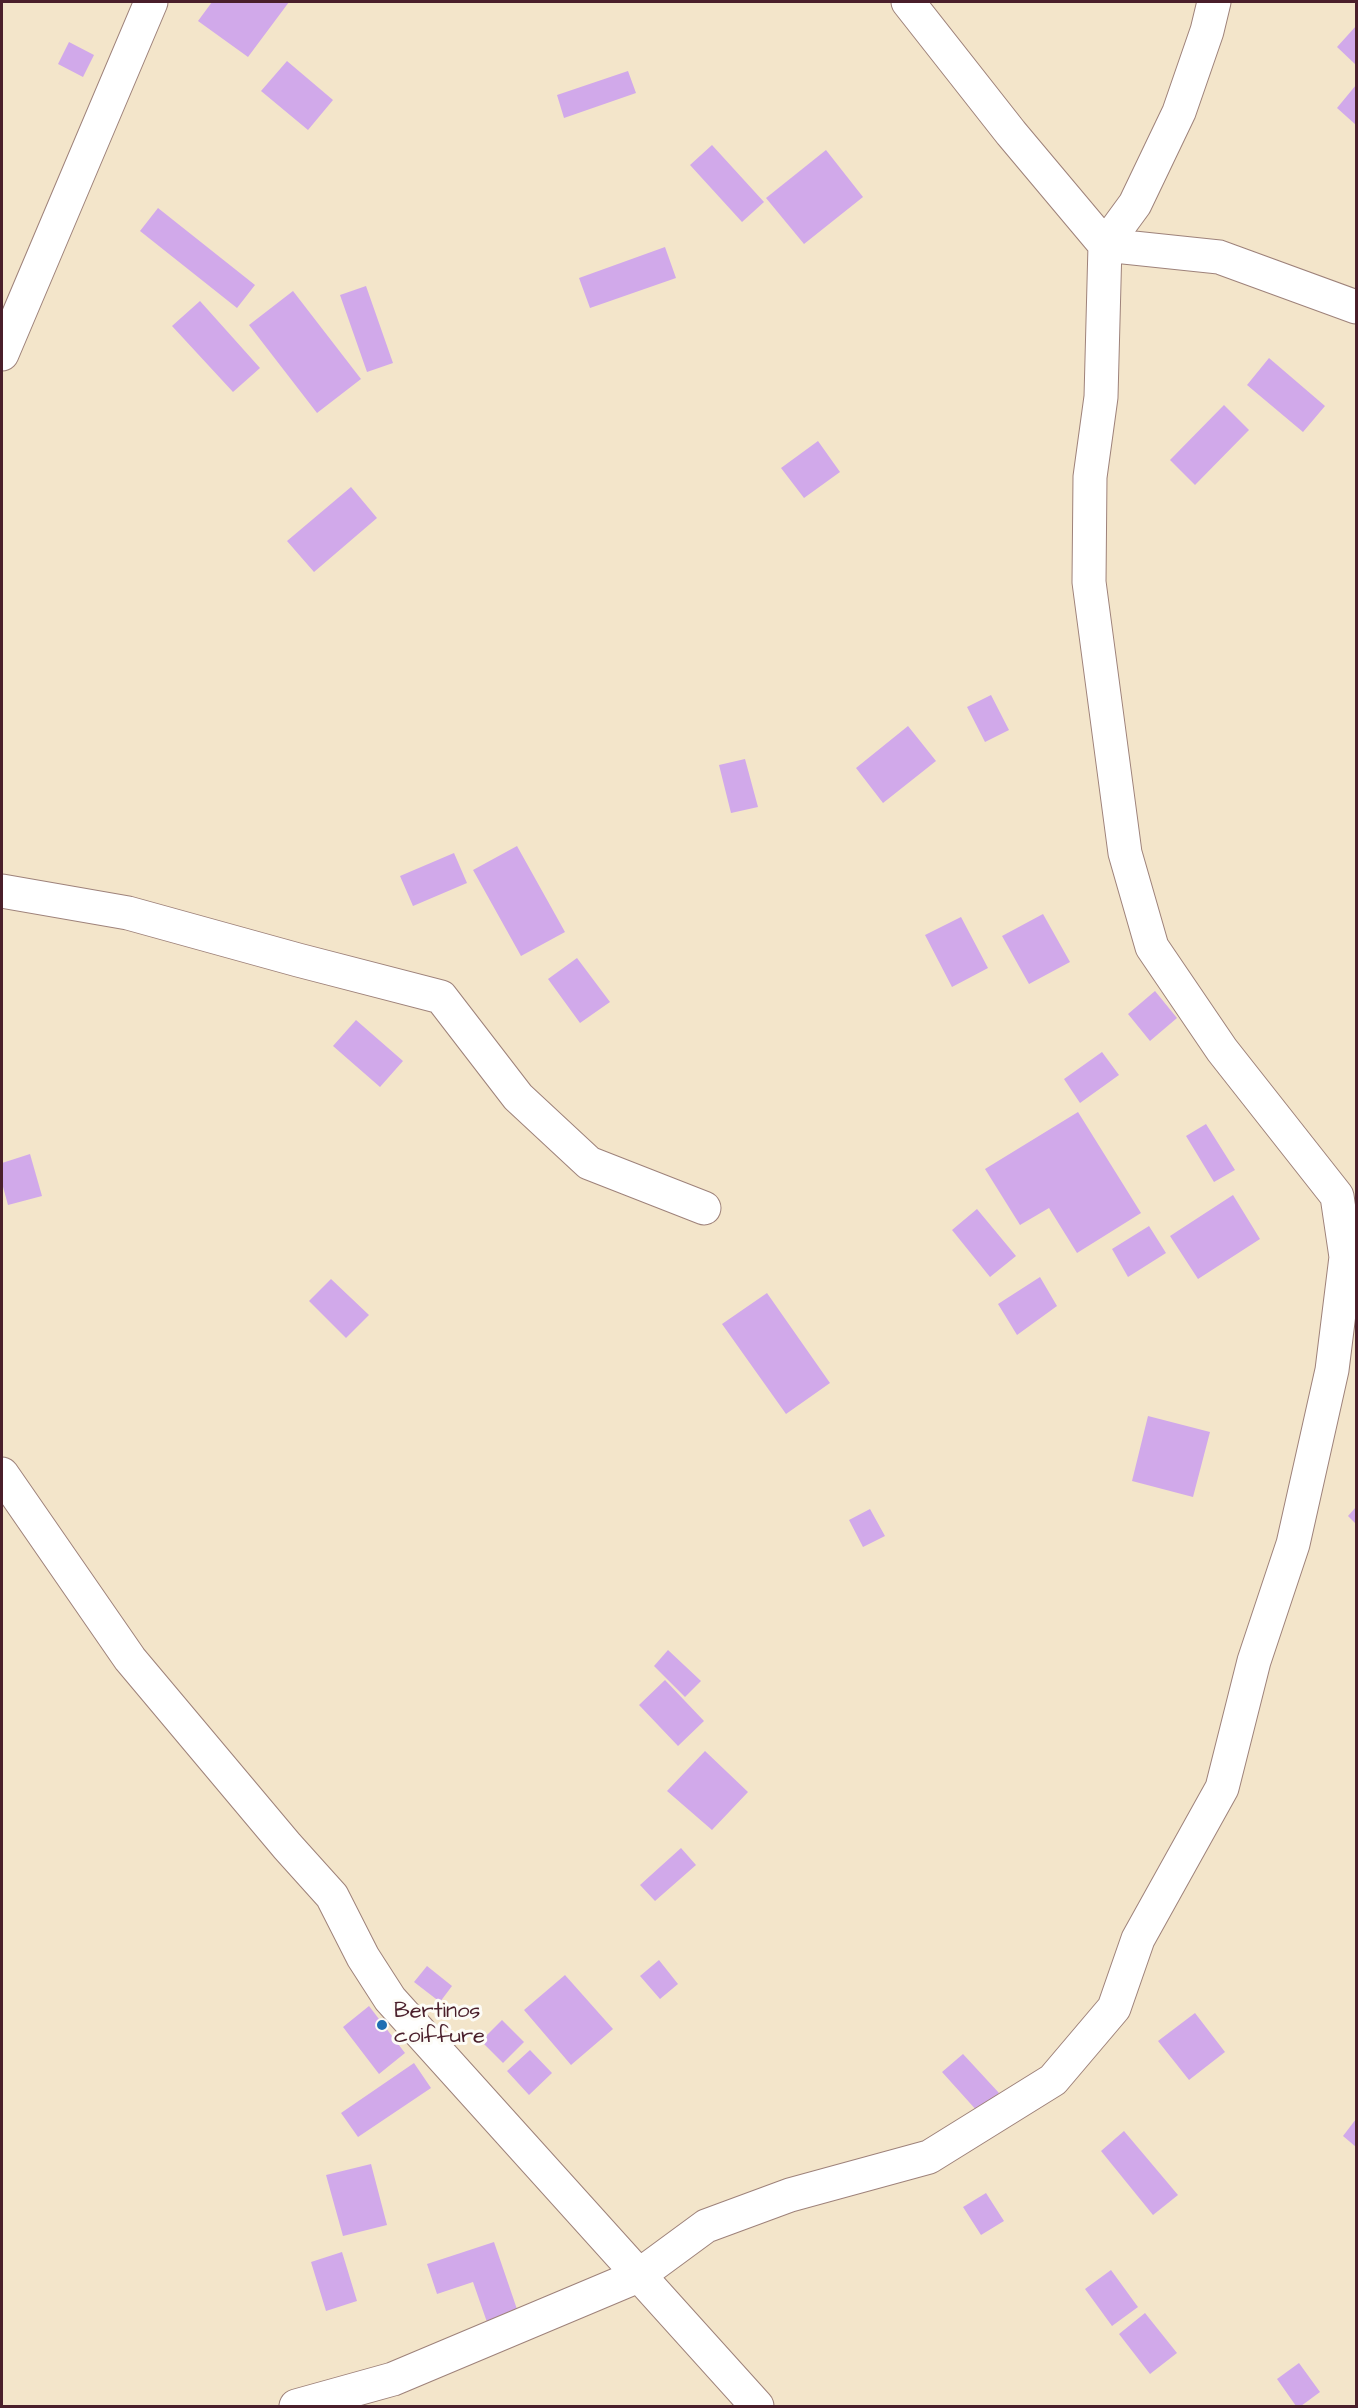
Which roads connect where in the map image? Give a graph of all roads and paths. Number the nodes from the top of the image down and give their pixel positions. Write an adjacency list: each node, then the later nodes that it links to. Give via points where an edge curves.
1 (151, 2): 6 (street)
2 (908, 2): 4 (street)
3 (1214, 2): 4 (street, via 1179,112 1135,204)
4 (1105, 246): 5 (street, via 1219,257); 10 (street, via 1101,397 1090,477 1089,582 1125,853 1152,947 1222,1050 1337,1196 1339,1206 1346,1257 1332,1370 1296,1533 1254,1661 1222,1788 1138,1940 1114,2008 1053,2080 929,2157 790,2195 706,2226)
5 (1356, 307)
6 (2, 354)
7 (2, 891): 8 (street, via 128,913 441,996 518,1097 589,1163)
8 (704, 1208)
9 (2, 1474): 10 (street, via 130,1659 332,1896 390,1999)
10 (638, 2276): 11 (street, via 393,2379); 12 (street)
11 (296, 2406)
12 (757, 2406)

